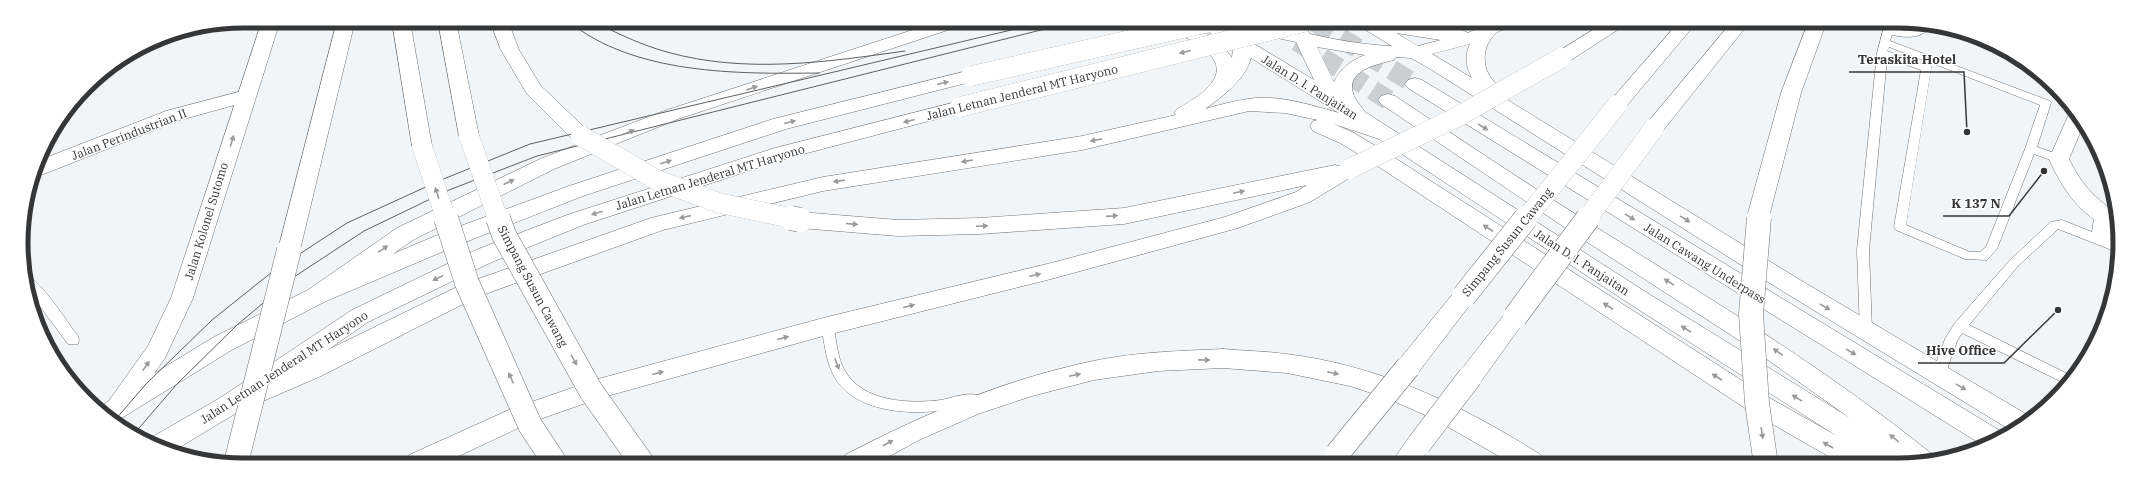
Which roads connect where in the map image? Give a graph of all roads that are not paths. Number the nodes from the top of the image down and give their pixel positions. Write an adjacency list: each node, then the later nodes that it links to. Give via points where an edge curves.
1 (269, 28): 31 (main road, Jalan Kolonel Sutomo)
2 (344, 28): 63 (main road, bridge)
3 (402, 28): 65 (main road, one-way to 3, bridge, via 530,425 467,283 422,146)
4 (448, 28): 66 (main road, Simpang Susun Cawang, one-way to 66, bridge, via 469,136 504,235 591,391)
5 (502, 28): 43 (main road, one-way to 43, bridge, via 510,50 534,90 581,136 657,180 719,203 800,220 898,228 980,226 1124,216)
6 (936, 28): 48 (main road, one-way to 6, via 405,234 547,164 671,115)
7 (1178, 28): 30 (main road, via 1220,54 1227,72)
8 (1183, 28): 48 (main road, Jalan Letnan Jenderal MT Haryono, one-way to 8, bridge, via 455,237 576,191 780,124 971,76)
9 (1215, 28): 24 (main road, Jalan D. I. Panjaitan)
10 (1237, 28): 24 (main road)
11 (1279, 28): 23 (main road)
12 (1375, 28): 26 (main road)
13 (1401, 28): 22 (main road, via 1439,35)
14 (1493, 28): 22 (main road)
15 (1608, 28): 43 (main road, bridge, via 1509,90 1387,153)
16 (1683, 28): 68 (main road, Simpang Susun Cawang, bridge, via 1617,105)
17 (1736, 28): 61 (main road, bridge, via 1654,128)
18 (1815, 28): 70 (main road, one-way to 70, bridge, via 1800,61 1784,111 1759,213 1751,314 1757,403)
19 (1889, 28): 25 (lane)
20 (1892, 28): 21 (lane, via 1912,35)
21 (1922, 29)
22 (1489, 30): 26 (main road, via 1459,43); 37 (main road, via 1476,49 1474,59 1477,69 1491,90)
23 (1305, 31): 26 (main road, via 1374,51); 32 (main road); 56 (main road, Jalan Letnan Jenderal MT Haryono, one-way to 56, bridge, via 960,107 782,153 576,220 484,256 360,316)
24 (1243, 44): 30 (main road, via 1238,68); 32 (main road, Jalan D. I. Panjaitan)
25 (1884, 47): 27 (lane); 51 (lane, via 1864,250)
26 (1416, 52): 28 (main road)
27 (1928, 63): 40 (lane, via 2046,103); 40 (lane, via 1900,227 1969,256 1983,258 1991,249)
28 (1439, 66): 35 (main road, via 1422,60 1391,56 1375,58 1353,68 1342,85 1342,93 1345,101); 37 (main road)
29 (1414, 84): 59 (main road, Jalan Cawang Underpass, one-way to 59)
30 (1220, 86): 38 (main road, via 1191,110)
31 (246, 96): 42 (main road, Jalan Perindustrian II, via 173,115); 57 (main road, Jalan Kolonel Sutomo, one-way to 31, via 157,350 182,298)
32 (1330, 98): 35 (main road, Jalan D. I. Panjaitan)
33 (1388, 100): 62 (main road, one-way to 33, via 1854,407 1751,334 1581,228)
34 (1187, 118): 38 (main road); 39 (main road, via 1239,106 1274,106 1331,117); 71 (main road, one-way to 34, via 1758,403 1347,138 1311,123 1292,119 1251,115)
35 (1363, 120): 39 (main road, Jalan D. I. Panjaitan)
36 (2075, 122): 41 (main road)
37 (1532, 124): 51 (main road, one-way to 51)
38 (1134, 133): 56 (main road, one-way to 56, via 823,184 659,223 469,291 312,369)
39 (1388, 135): 72 (main road, Jalan D. I. Panjaitan, one-way to 39, via 1641,300)
40 (2031, 149): 41 (lane)
41 (2059, 159): 44 (main road, via 2064,172 2080,194)
42 (41, 168)
43 (1350, 169): 49 (main road, one-way to 43, via 1051,271 1230,223 1303,197)
44 (2109, 219): 45 (lane, via 2107,237)
45 (2099, 238): 46 (lane); 50 (lane, via 2062,224 2055,225 2014,263)
46 (2113, 246)
47 (34, 294): 52 (lane)
48 (316, 296): 57 (main road, Jalan Letnan Jenderal MT Haryono, via 222,344)
49 (827, 326): 55 (lane, one-way to 55, via 833,355 841,376 854,389 875,401 901,407 924,408 949,405); 64 (main road, one-way to 49, via 520,416 598,389)
50 (1960, 326): 53 (lane, via 1951,339); 54 (lane)
51 (1866, 331): 53 (main road)
52 (73, 340)
53 (1939, 374): 58 (main road, one-way to 58)
54 (2066, 378)
55 (1044, 382): 67 (main road, one-way to 55, via 953,412); 69 (main road, one-way to 69, via 1120,367 1199,359 1304,366 1351,377 1437,409 1474,427)
56 (229, 405): 60 (main road, Jalan Letnan Jenderal MT Haryono)
57 (112, 412)
58 (2018, 421)
59 (1991, 437)
60 (164, 443)
61 (1411, 453)
62 (1917, 457)
63 (237, 458)
64 (429, 458)
65 (552, 458)
66 (638, 458)
67 (862, 458)
68 (1335, 458)
69 (1524, 458)
70 (1766, 458)
71 (1853, 458)
72 (1893, 458)

